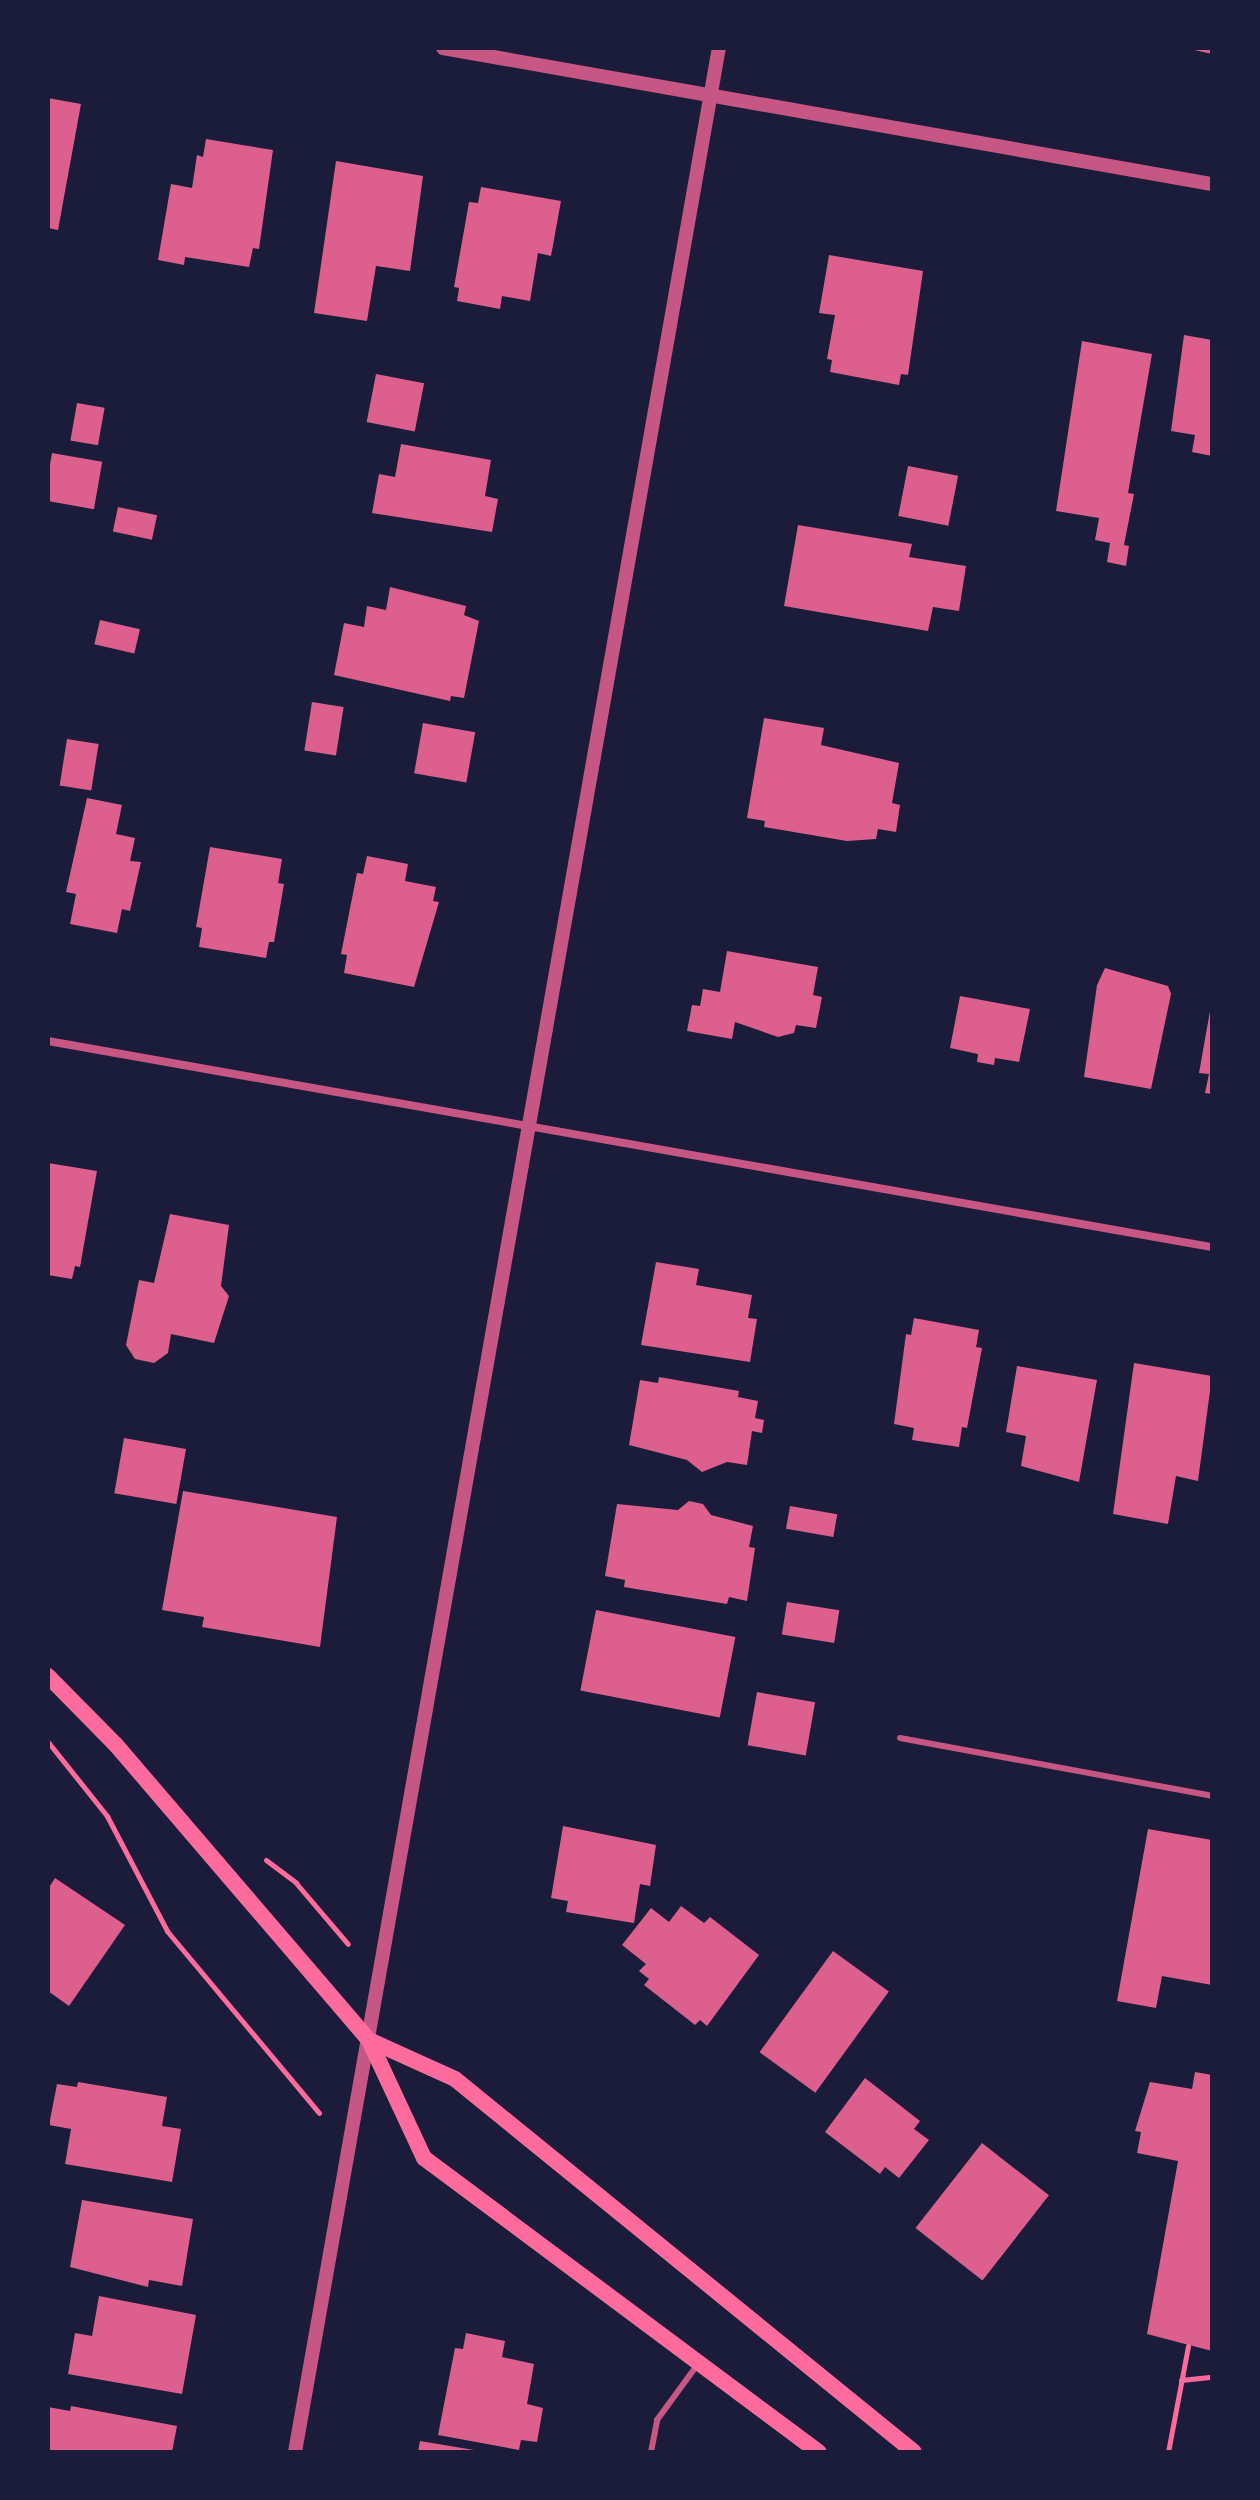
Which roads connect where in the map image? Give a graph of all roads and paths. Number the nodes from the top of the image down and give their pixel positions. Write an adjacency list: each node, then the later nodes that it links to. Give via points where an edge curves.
1 (443, 48): 3 (street)
2 (719, 48): 3 (street)
3 (711, 95): 4 (street); 6 (street)
4 (1212, 184)
5 (48, 1041): 6 (street)
6 (530, 1126): 7 (street); 12 (street)
7 (1212, 1247)
8 (48, 1676): 12 (main road, via 116,1745)
9 (900, 1738): 11 (lane)
10 (48, 1742): 13 (path, via 107,1816 167,1931)
11 (1212, 1796)
12 (369, 2040): 15 (main road, via 424,2158); 18 (street); 21 (main road, via 455,2079)
13 (319, 2113)
14 (1188, 2346): 17 (path)
15 (700, 2361): 19 (lane, via 657,2420); 20 (main road)
16 (1212, 2377): 17 (path)
17 (1181, 2380): 22 (path)
18 (295, 2452)
19 (651, 2452)
20 (818, 2452)
21 (914, 2452)
22 (1168, 2452)

